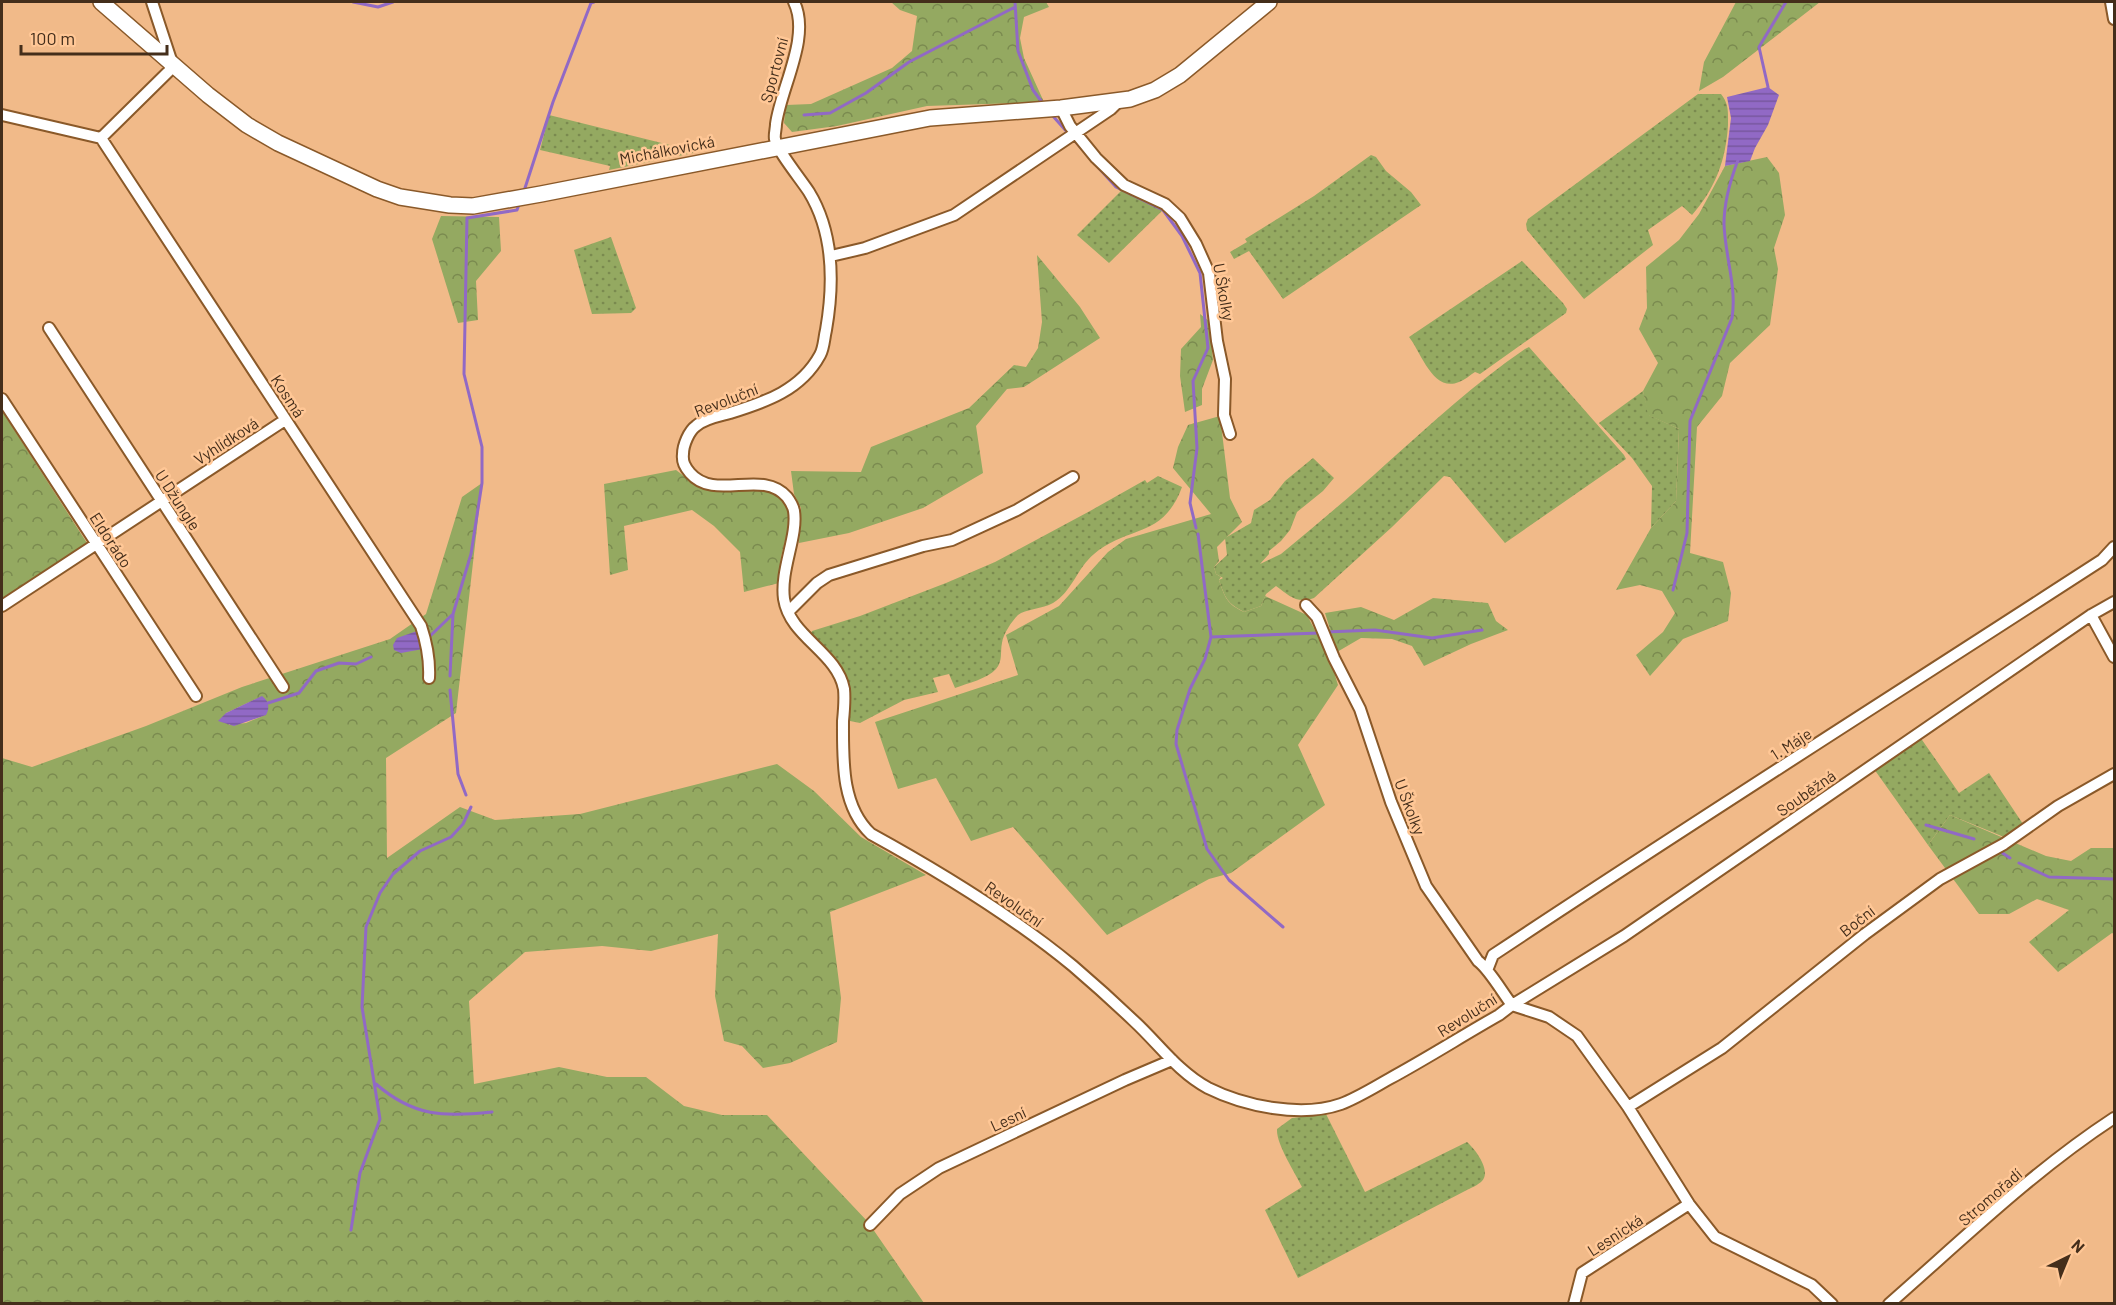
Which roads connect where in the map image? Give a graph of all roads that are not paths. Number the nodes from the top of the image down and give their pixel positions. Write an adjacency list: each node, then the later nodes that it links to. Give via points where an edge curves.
1 (101, 2): 7 (street, Michálkovická)
2 (152, 2): 7 (street)
3 (794, 2): 13 (street, Sportovní, via 799,34 779,106)
4 (1269, 2): 8 (street, Michálkovická, via 1180,75 1155,90)
5 (2111, 2): 6 (street)
6 (2115, 19)
7 (172, 63): 12 (street, via 169,71); 13 (street, Michálkovická, via 247,125 278,143 377,189 425,202 473,206)
8 (1118, 102): 9 (street, Michálkovická); 11 (street)
9 (1061, 108): 11 (street, U Školky); 13 (street, Michálkovická, via 930,118)
10 (2, 115): 12 (street)
11 (1077, 133): 14 (street, via 954,215 865,248); 18 (street, U Školky, via 1124,185 1165,204 1180,218 1196,244 1209,273 1225,379 1224,415)
12 (102, 138): 17 (street, Kosmá)
13 (777, 147): 14 (street, Revoluční, via 813,198)
14 (831, 256): 26 (street, Revoluční, via 829,313 822,352 806,377 767,401 694,426 682,453 684,466 708,484 763,484 781,490 791,502 795,511 783,590)
15 (49, 328): 20 (street, U Džungle)
16 (2, 399): 21 (street, Eldorádo)
17 (285, 420): 20 (street, Vyhlídková); 29 (street, Kosmá, via 421,626 427,643)
18 (1230, 434)
19 (1073, 477): 26 (street, via 1017,510 952,540 829,575)
20 (161, 501): 21 (street, Vyhlídková); 30 (street, U Džungle)
21 (96, 544): 24 (street, Vyhlídková); 31 (street, Eldorádo)
22 (2115, 547): 33 (street, 1. Máje, via 2102,560 1493,955)
23 (2115, 602): 27 (street, Souběžná)
24 (2, 606)
25 (1306, 606): 33 (street, U Školky, via 1317,617 1360,709 1391,802 1426,886 1478,961)
26 (788, 612): 35 (street, Revoluční, via 836,668 844,690 845,772 851,806 861,825 1019,925 1072,966)
27 (2091, 615): 28 (street); 34 (street, Souběžná, via 1624,936)
28 (2115, 657)
29 (429, 678)
30 (284, 687)
31 (196, 696)
32 (2115, 774): 36 (street, Boční, via 1940,879 1834,957 1722,1048)
33 (1488, 968): 34 (street, U Školky)
34 (1512, 1005): 35 (street, Revoluční, via 1359,1096 1311,1110 1264,1107 1221,1094 1189,1076); 36 (street, Revoluční, via 1549,1017 1577,1036)
35 (1172, 1060): 39 (street, Lesní, via 939,1168 900,1194)
36 (1628, 1107): 38 (street, Revoluční)
37 (2115, 1118): 42 (street, Stromořadí, via 2043,1170)
38 (1689, 1204): 40 (street, Lesnická, via 1582,1274); 41 (street, Revoluční, via 1715,1237 1812,1285)
39 (870, 1225)
40 (1574, 1304)
41 (1832, 1304)
42 (1889, 1304)

